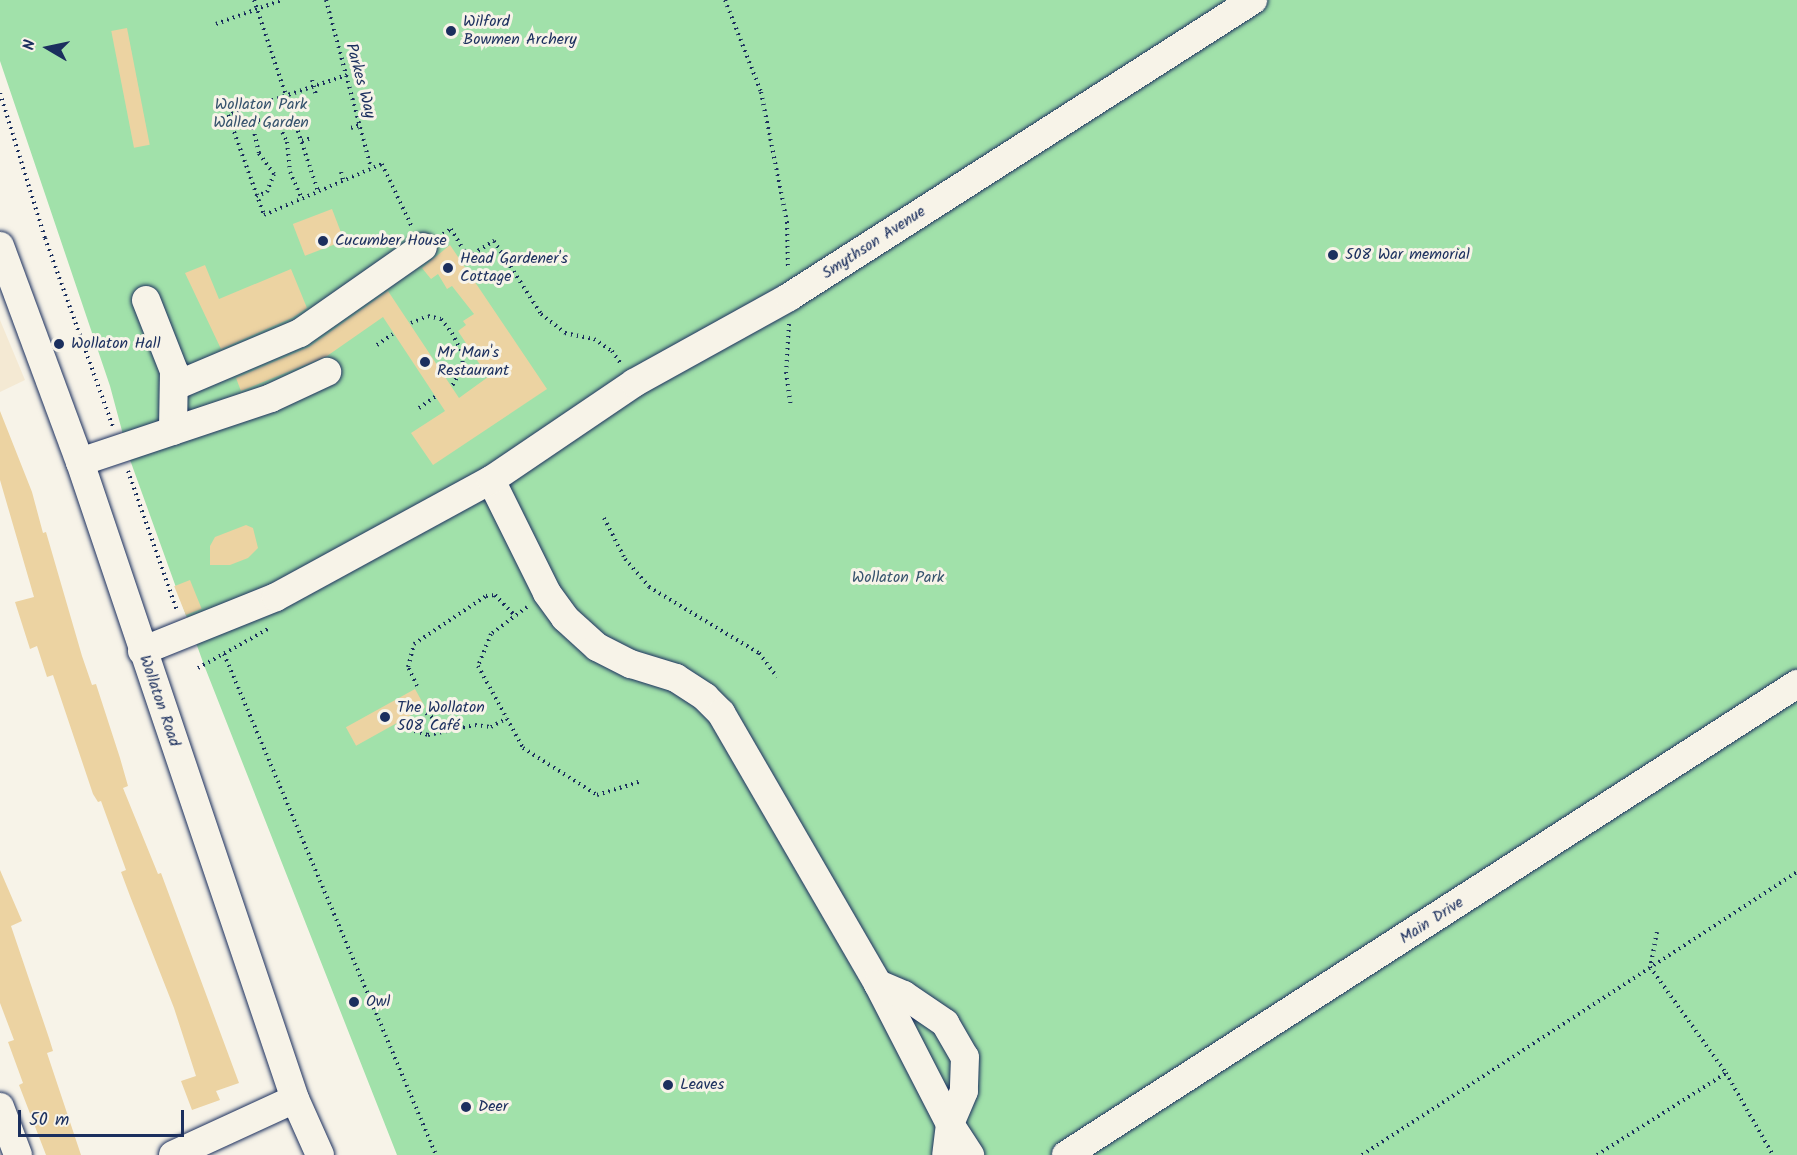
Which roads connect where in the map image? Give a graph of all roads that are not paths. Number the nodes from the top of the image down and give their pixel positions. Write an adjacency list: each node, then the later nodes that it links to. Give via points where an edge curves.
1 (1253, 0): 10 (street, Smythson Avenue, via 789,297 634,383)
2 (0, 246): 5 (street, Wollaton Road)
3 (423, 247): 7 (street, via 300,333)
4 (146, 300): 7 (street, via 174,371)
5 (12, 314): 9 (street, Wollaton Road)
6 (327, 372): 8 (street, via 271,398)
7 (175, 386): 8 (street)
8 (173, 431): 9 (street)
9 (80, 462): 11 (street, Wollaton Road)
10 (491, 480): 11 (street, Smythson Avenue, via 276,597); 13 (street, via 547,593 565,618 597,646 631,664 676,678 721,713)
11 (142, 651): 14 (street, Wollaton Road)
12 (1797, 684): 22 (street, Main Drive)
13 (878, 984): 16 (street); 16 (street, via 903,995 945,1023 965,1057 964,1091)
14 (295, 1099): 18 (street); 19 (street, Wollaton Road)
15 (0, 1107): 17 (street)
16 (950, 1124): 20 (street); 21 (street)
17 (18, 1155)
18 (173, 1155)
19 (320, 1155)
20 (946, 1155)
21 (970, 1155)
22 (1066, 1155)

